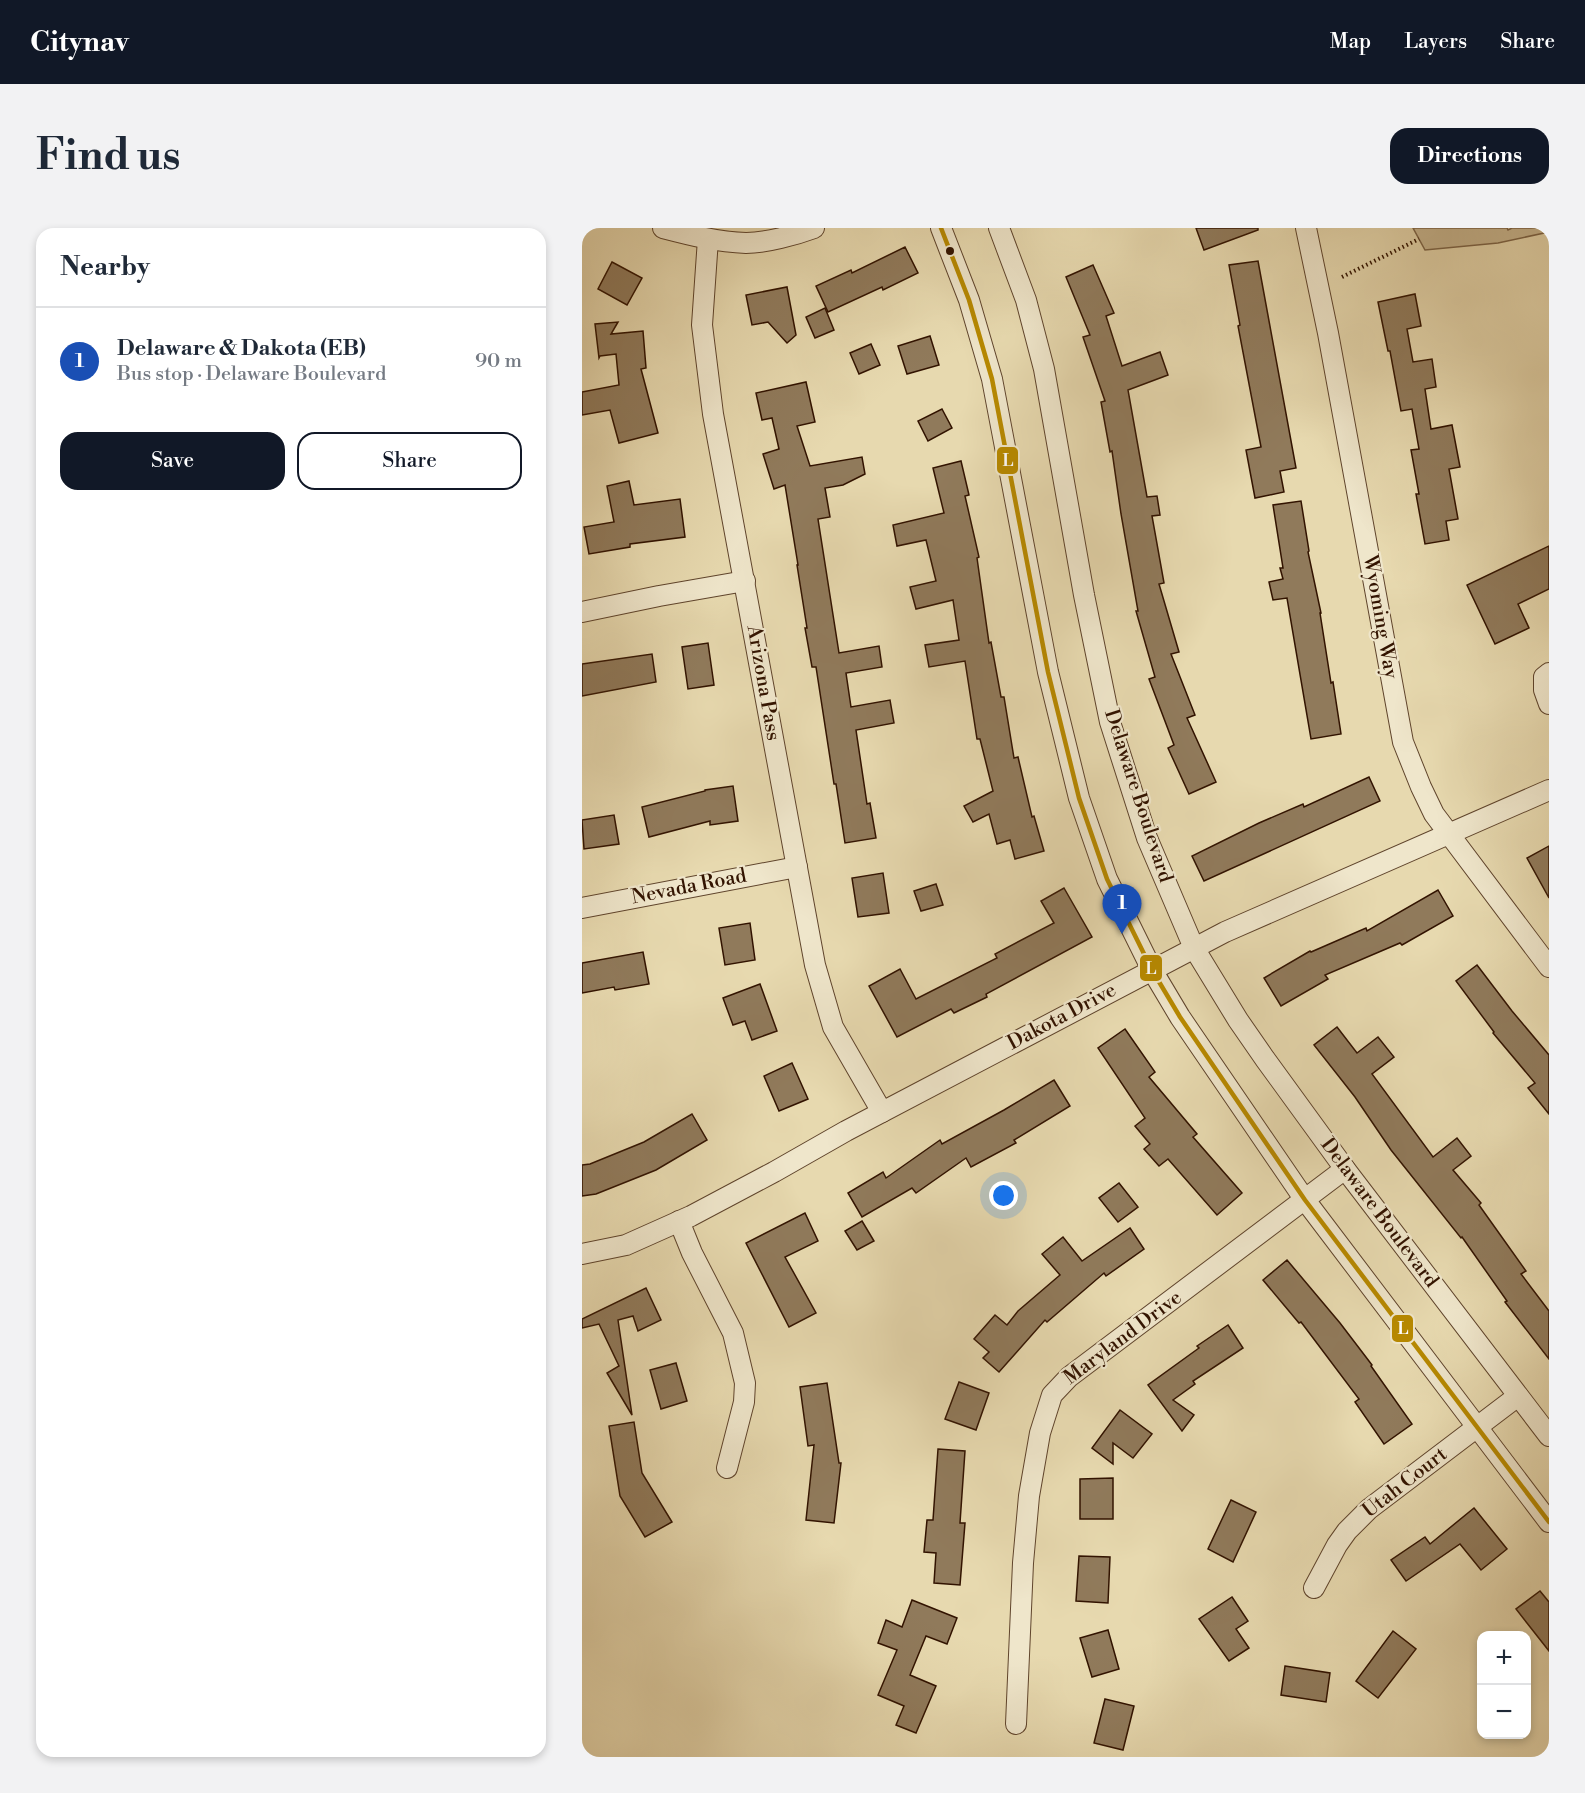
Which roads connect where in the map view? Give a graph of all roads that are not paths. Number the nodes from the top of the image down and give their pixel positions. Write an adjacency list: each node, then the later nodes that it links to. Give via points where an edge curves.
1 (663, 228): 6 (street)
2 (814, 228): 6 (street, via 758,242)
3 (941, 228): 17 (street, via 969,300 992,379 1048,672 1079,798 1107,879)
4 (999, 228): 15 (street, Delaware Boulevard, via 1026,300 1044,369 1110,722 1147,838)
5 (1306, 228): 12 (street, Wyoming Way, via 1403,742 1429,805)
6 (708, 239): 7 (street, Arizona Pass, via 702,325 713,414)
7 (745, 581): 8 (street); 13 (street, Arizona Pass)
8 (582, 612)
9 (1549, 673): 10 (street, via 1544,677 1544,690)
10 (1549, 704)
11 (1549, 790): 12 (street, Dakota Drive)
12 (1449, 833): 15 (street, Dakota Drive); 16 (street, Wyoming Way)
13 (797, 867): 14 (street, Nevada Road); 18 (street, Arizona Pass, via 815,964 833,1027)
14 (582, 908)
15 (1194, 948): 17 (street, Dakota Drive); 19 (street, Delaware Boulevard, via 1238,1020)
16 (1549, 967)
17 (1152, 970): 18 (street, Dakota Drive); 20 (street)
18 (882, 1112): 21 (street, Dakota Drive)
19 (1345, 1169): 20 (street, Maryland Drive); 23 (street, Delaware Boulevard)
20 (1305, 1200): 24 (street); 29 (street, Maryland Drive, via 1070,1377 1052,1395 1040,1433 1029,1496)
21 (679, 1221): 22 (street, Dakota Drive, via 626,1245); 26 (street, via 733,1333 745,1383)
22 (582, 1254)
23 (1518, 1396): 24 (street, Utah Court); 25 (street, Delaware Boulevard)
24 (1476, 1427): 27 (street); 28 (street, Utah Court, via 1369,1509 1336,1545)
25 (1549, 1436)
26 (728, 1468)
27 (1549, 1522)
28 (1314, 1588)
29 (1016, 1724)

